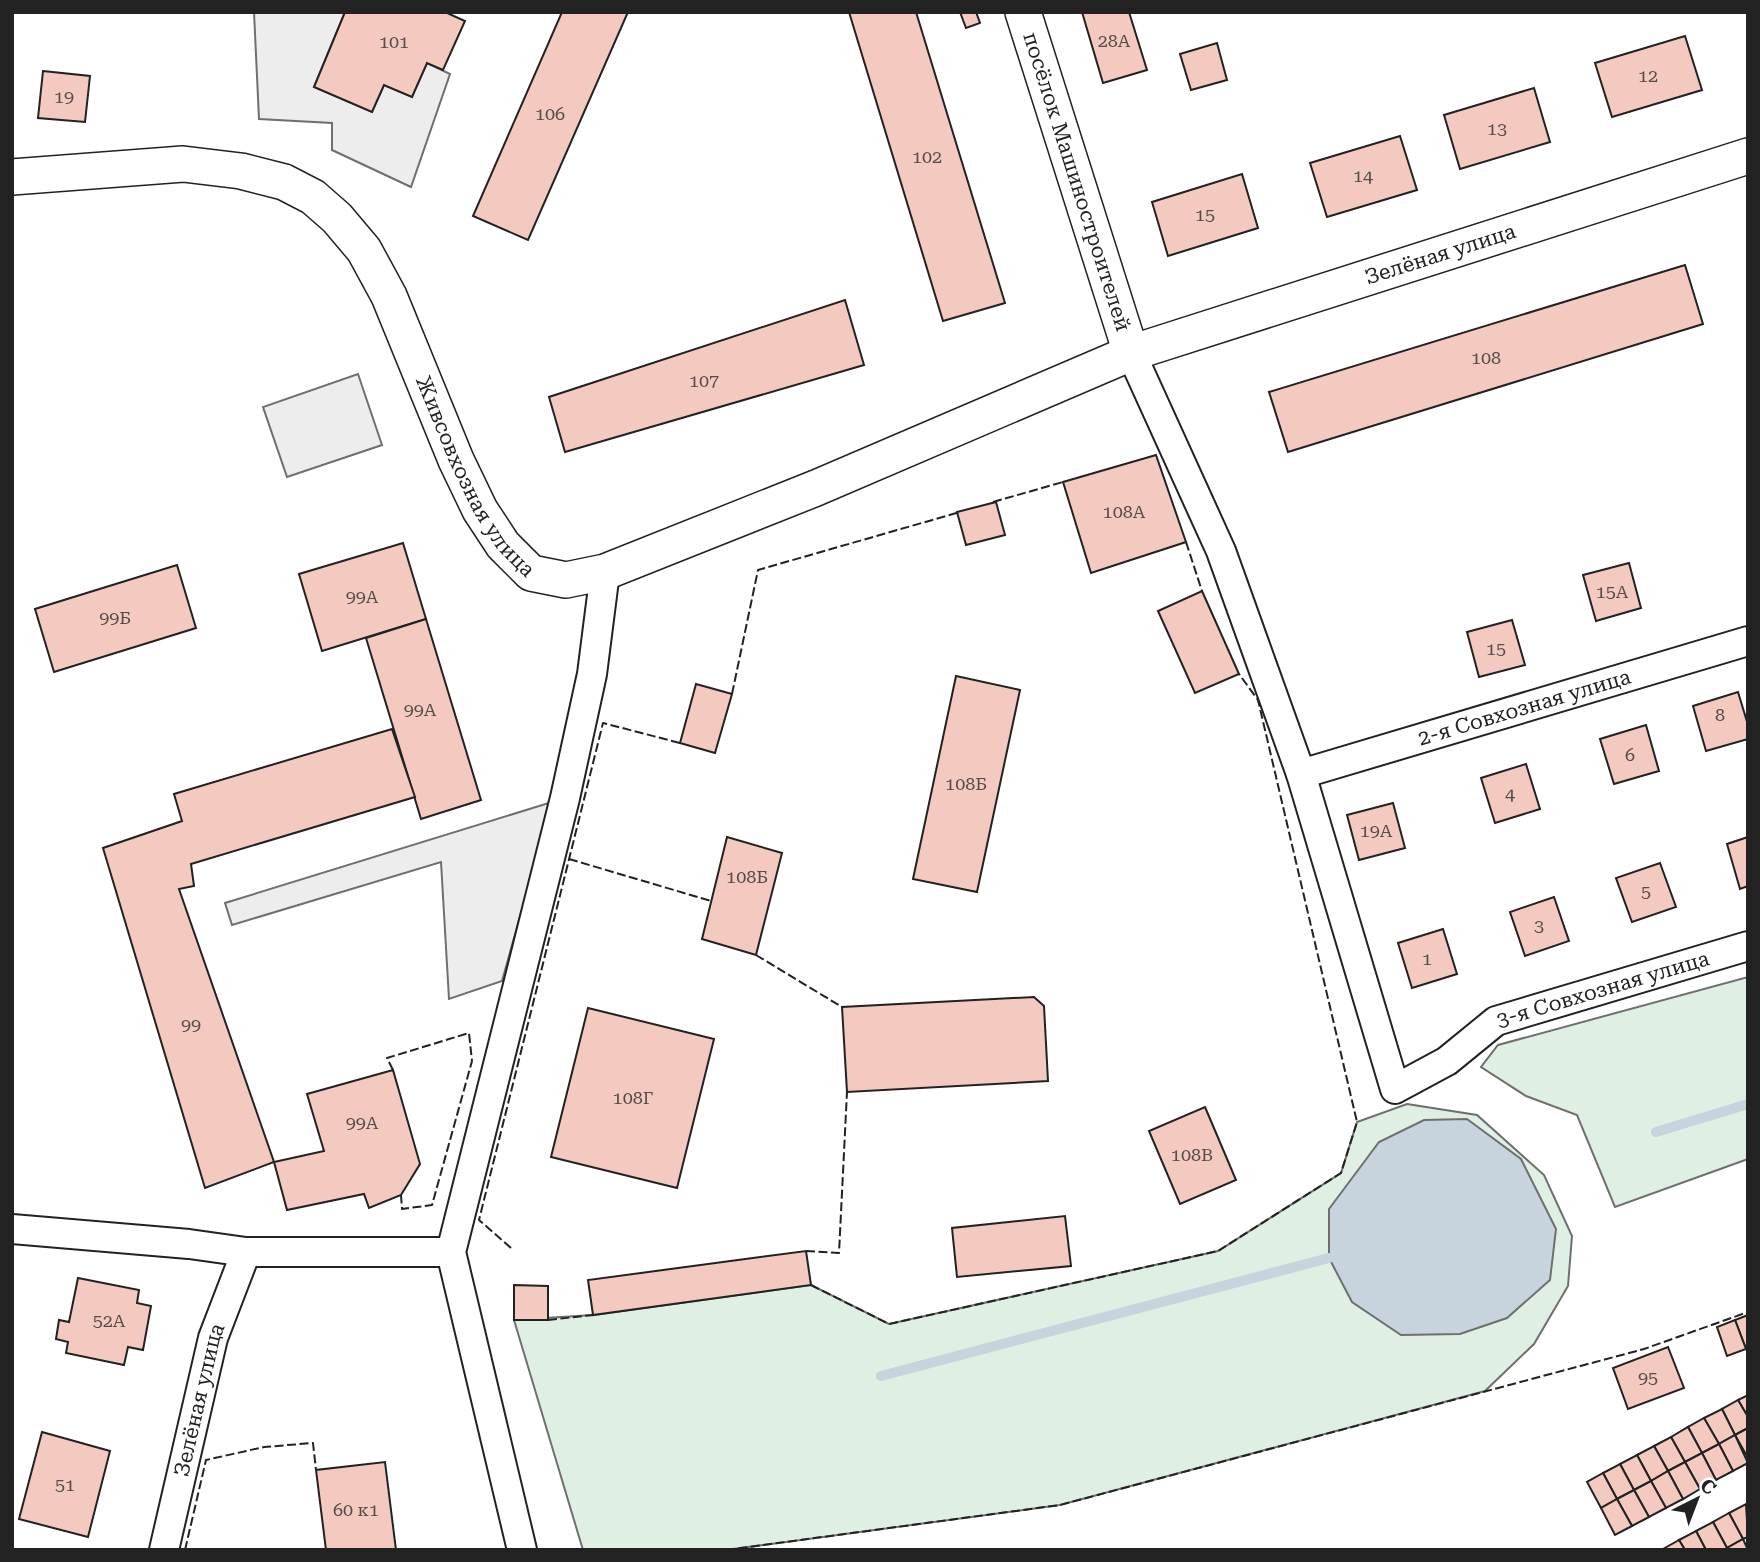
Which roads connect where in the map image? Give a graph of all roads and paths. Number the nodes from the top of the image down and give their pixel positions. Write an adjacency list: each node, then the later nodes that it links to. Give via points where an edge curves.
1 (1023, 12): 4 (street, посёлок Машиностроителей)
2 (1748, 156): 4 (street, Зелёная улица)
3 (12, 177): 5 (street, Живсовхозная улица, via 183,164 241,171 284,182 313,197 364,250 389,296 456,460 503,545 531,573 566,580)
4 (1131, 354): 5 (street, Живсовхозная улица); 7 (street, via 1221,551)
5 (605, 572): 11 (street, via 592,674 565,798)
6 (1748, 641): 7 (street, 2-я Совхозная улица)
7 (1301, 774): 8 (street, 3-я Совхозная улица, via 1395,1089 1447,1061 1496,1021)
8 (1748, 946)
9 (12, 1229): 10 (street)
10 (246, 1252): 11 (street); 12 (street, Зелёная улица, via 213,1338)
11 (451, 1252): 13 (street)
12 (164, 1550)
13 (522, 1550)

